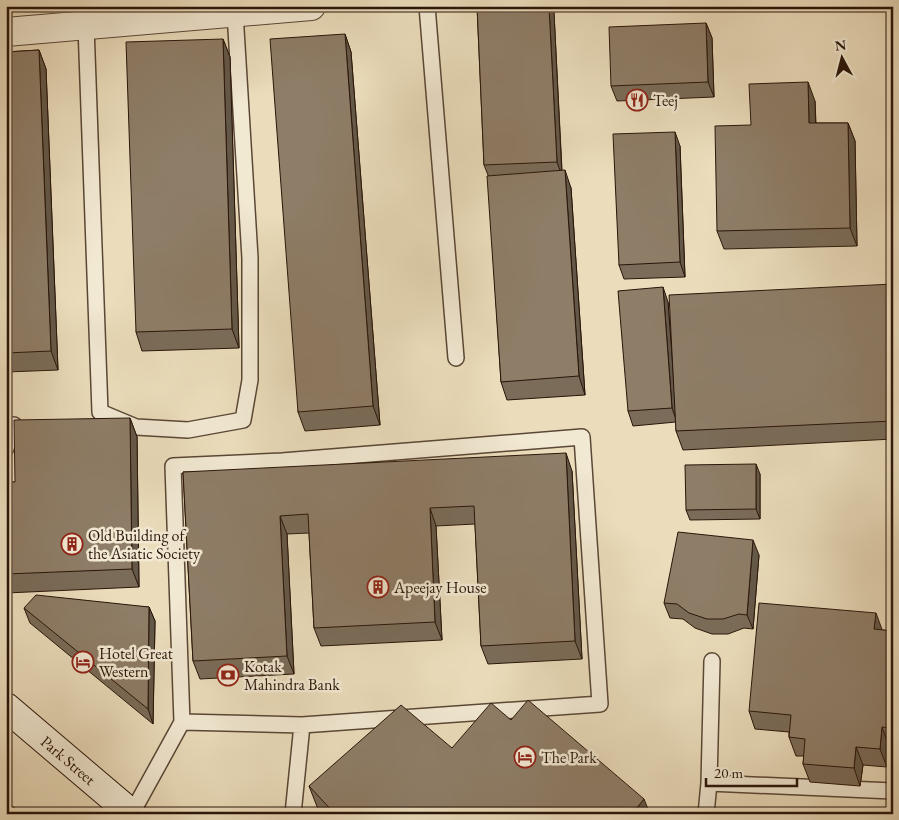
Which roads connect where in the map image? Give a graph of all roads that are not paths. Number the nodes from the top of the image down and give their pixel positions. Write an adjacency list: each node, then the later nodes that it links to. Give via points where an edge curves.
1 (311, 6): 3 (street)
2 (427, 6): 6 (lane)
3 (235, 13): 4 (street); 4 (lane, via 250,258 250,380 243,420 188,430 136,428 100,412)
4 (86, 26): 5 (street)
5 (6, 32)
6 (456, 358)
7 (14, 425): 8 (lane)
8 (6, 448)
9 (712, 661): 13 (lane)
10 (6, 708): 15 (street, Park Street)
11 (182, 722): 12 (lane); 12 (lane, via 173,466 282,461 582,437 600,704); 15 (lane)
12 (302, 726): 16 (lane)
13 (709, 783): 14 (lane); 17 (lane)
14 (893, 791)
15 (132, 814)
16 (293, 814)
17 (706, 814)

